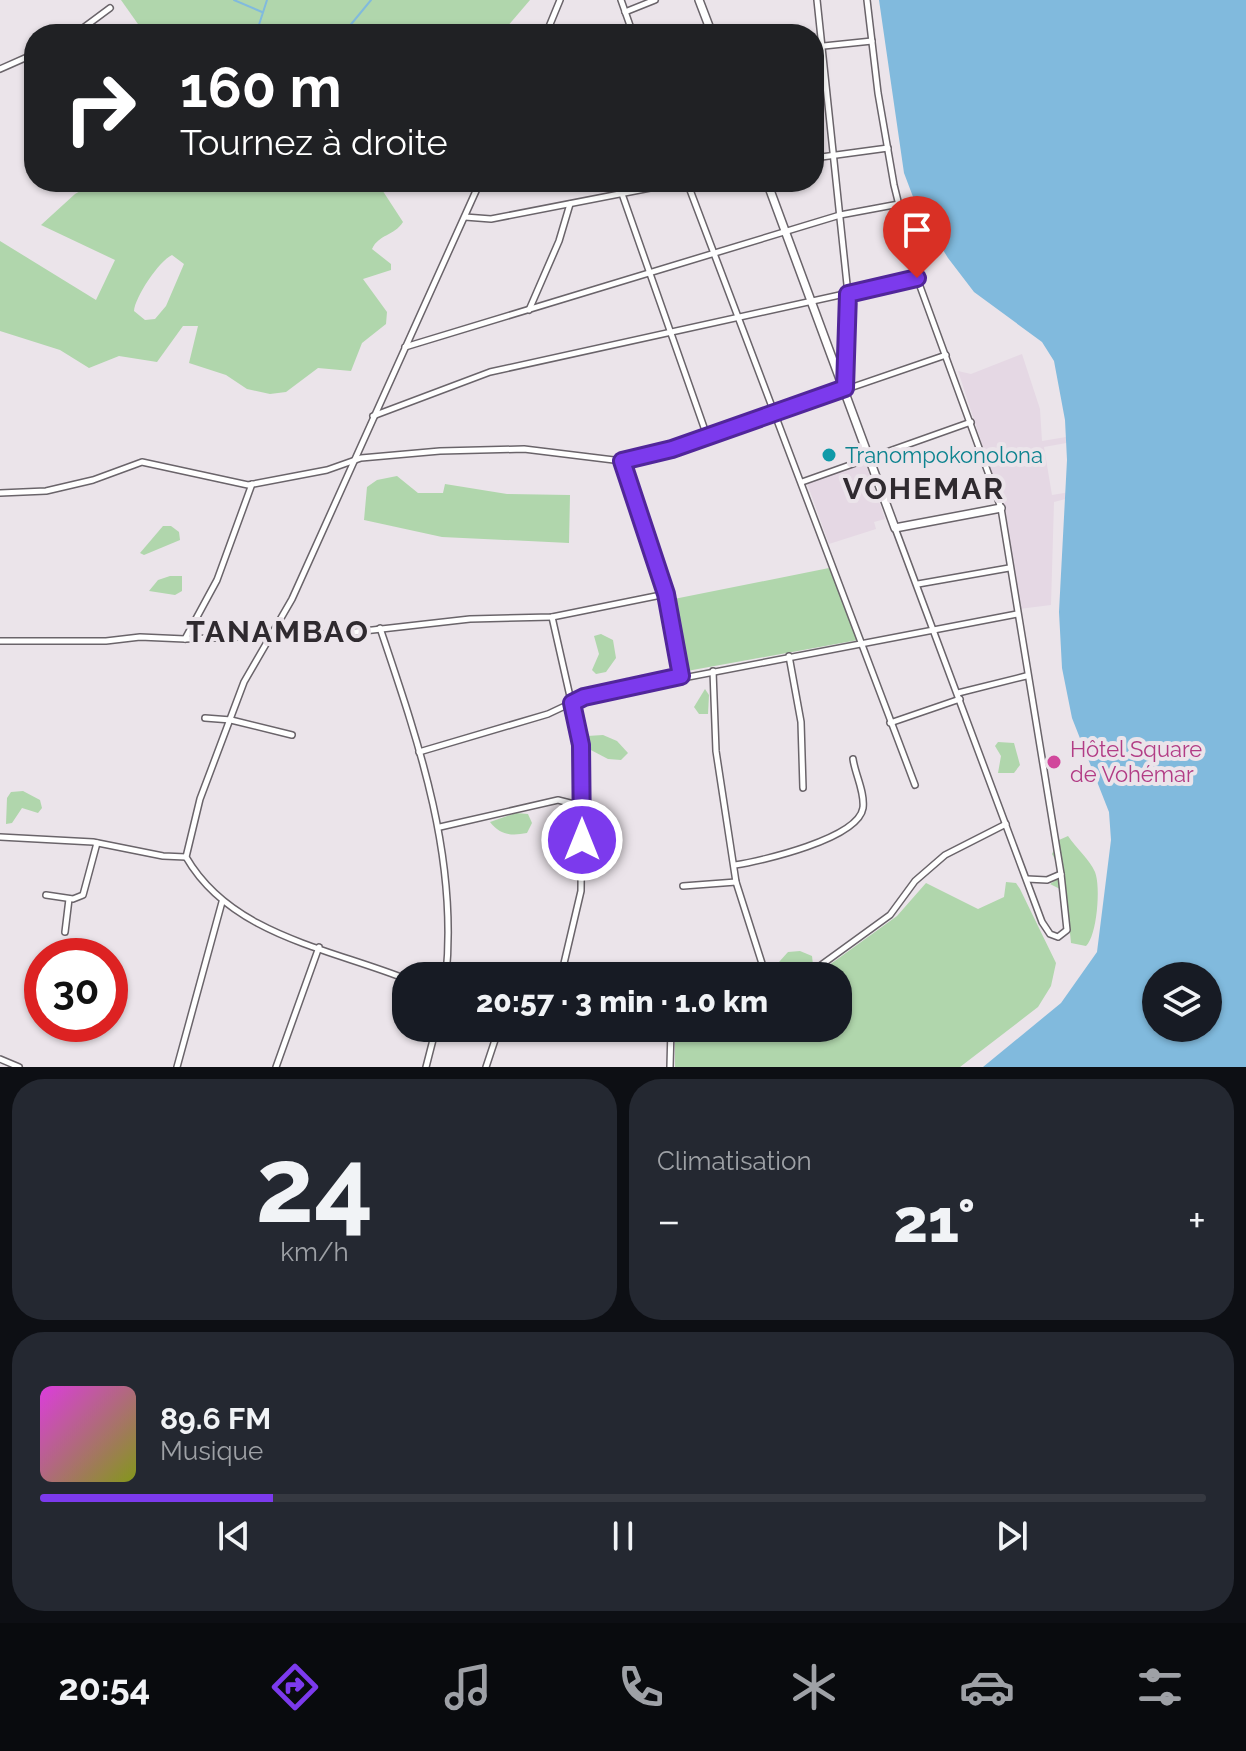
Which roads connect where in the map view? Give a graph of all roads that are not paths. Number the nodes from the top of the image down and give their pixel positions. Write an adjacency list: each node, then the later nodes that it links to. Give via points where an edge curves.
1 (560, 0): 10 (street)
2 (621, 0): 8 (street)
3 (655, 0): 8 (street)
4 (699, 0): 12 (street)
5 (817, 0): 13 (street)
6 (867, 0): 14 (street)
7 (110, 8): 9 (street)
8 (625, 12): 11 (street)
9 (88, 24)
10 (550, 24)
11 (629, 24)
12 (708, 24)
13 (820, 24)
14 (872, 41): 15 (street); 19 (street)
15 (824, 46)
16 (24, 58): 18 (street)
17 (824, 64): 20 (street)
18 (0, 69)
19 (888, 148): 20 (street); 28 (street)
20 (834, 156): 21 (street); 29 (street)
21 (824, 157)
22 (476, 192): 30 (street)
23 (617, 192): 27 (street)
24 (621, 192): 33 (street)
25 (688, 192): 32 (street)
26 (771, 192): 31 (street)
27 (570, 204): 30 (street, via 491,219); 37 (street)
28 (899, 204): 29 (street); 34 (street)
29 (840, 215): 31 (street); 35 (street)
30 (465, 217): 40 (street)
31 (786, 233): 32 (street); 36 (street)
32 (714, 253): 33 (street); 38 (street)
33 (648, 272): 37 (street); 39 (street)
34 (917, 278): 35 (street); 41 (street)
35 (848, 294): 36 (street); 42 (street)
36 (810, 301): 38 (street); 42 (street)
37 (528, 311): 40 (street)
38 (740, 319): 39 (street); 43 (street)
39 (672, 331): 44 (street, via 490,372); 46 (street)
40 (405, 347): 44 (street)
41 (946, 355): 42 (street); 45 (street)
42 (845, 388): 43 (street); 47 (street)
43 (775, 411): 46 (street); 50 (street)
44 (373, 416): 49 (street)
45 (971, 422): 47 (street); 53 (street)
46 (707, 436): 48 (street)
47 (868, 456): 50 (street); 54 (street)
48 (622, 461): 49 (street, via 524,449 440,451); 57 (street)
49 (351, 463): 51 (street); 62 (street)
50 (802, 482): 65 (street)
51 (252, 484): 52 (street, via 142,462 36,493); 63 (street, via 217,580)
52 (0, 493)
53 (1001, 508): 54 (street); 55 (street)
54 (895, 528): 56 (street)
55 (1009, 568): 56 (street); 58 (street)
56 (918, 584): 61 (street)
57 (666, 594): 59 (street); 68 (street)
58 (1017, 614): 61 (street); 69 (street)
59 (552, 617): 60 (street); 71 (street)
60 (380, 628): 62 (street); 76 (street)
61 (935, 629): 65 (street); 70 (street)
62 (272, 634): 63 (street); 73 (street, via 244,682)
63 (185, 639): 64 (street)
64 (0, 641)
65 (862, 642): 66 (street); 74 (street)
66 (789, 656): 67 (street); 79 (street, via 801,722)
67 (713, 671): 68 (street); 86 (street, via 716,751)
68 (681, 676): 71 (street)
69 (1026, 676): 70 (street); 87 (street)
70 (959, 696): 74 (street); 81 (street)
71 (572, 703): 76 (street); 80 (street, via 581,745)
72 (205, 718): 73 (street)
73 (231, 720): 75 (street); 85 (street, via 200,799)
74 (890, 723): 78 (street)
75 (292, 735)
76 (419, 752): 82 (street)
77 (853, 759): 86 (street, via 863,804 856,818 830,836 788,853)
78 (915, 785)
79 (803, 788)
80 (582, 806): 82 (street, via 558,800); 97 (street, via 581,891)
81 (1006, 824): 88 (street); 99 (street, via 955,847 915,881 890,915)
82 (440, 827): 96 (street, via 447,881)
83 (0, 837): 84 (street)
84 (97, 843): 85 (street); 92 (street, via 83,895)
85 (186, 857): 93 (street)
86 (735, 865): 89 (street)
87 (1061, 874): 88 (street); 88 (street, via 1067,930 1058,937 1042,922)
88 (1027, 879)
89 (736, 882): 90 (street); 98 (street)
90 (683, 886)
91 (46, 895): 92 (street)
92 (69, 899): 94 (street)
93 (222, 902): 95 (street, via 242,917); 106 (street)
94 (65, 932)
95 (319, 947): 100 (street); 107 (street)
96 (446, 962)
97 (564, 962)
98 (762, 962)
99 (825, 962)
100 (392, 974)
101 (432, 1042): 108 (street)
102 (494, 1042): 109 (street)
103 (671, 1042): 110 (street)
104 (0, 1059): 105 (street)
105 (19, 1067)
106 (177, 1067)
107 (276, 1067)
108 (426, 1067)
109 (486, 1067)
110 (670, 1067)

